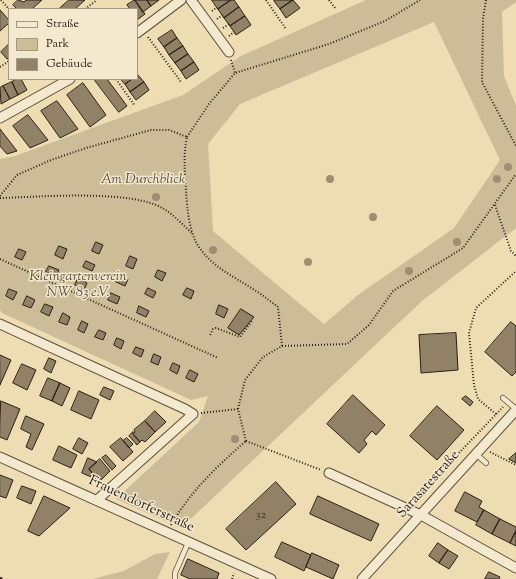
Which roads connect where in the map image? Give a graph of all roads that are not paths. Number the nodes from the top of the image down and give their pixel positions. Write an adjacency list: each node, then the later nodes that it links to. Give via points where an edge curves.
1 (181, 0): 3 (street)
2 (191, 0): 4 (street)
3 (140, 31)
4 (229, 52)
5 (68, 80): 6 (street)
6 (0, 118)
7 (0, 324): 14 (street, via 193,414)
8 (503, 398): 9 (lane)
9 (516, 410): 10 (street, Sarasatestraße)
10 (479, 451): 12 (lane); 15 (street, Sarasatestraße)
11 (0, 457): 14 (street, Frauendorferstraße)
12 (486, 463)
13 (329, 473): 15 (street)
14 (97, 500): 16 (street, Frauendorferstraße)
15 (421, 515): 17 (street); 20 (street, Sarasatestraße)
16 (188, 543): 18 (lane, via 175,573); 19 (street, Frauendorferstraße)
17 (516, 568)
18 (175, 579)
19 (271, 579)
20 (362, 579)

